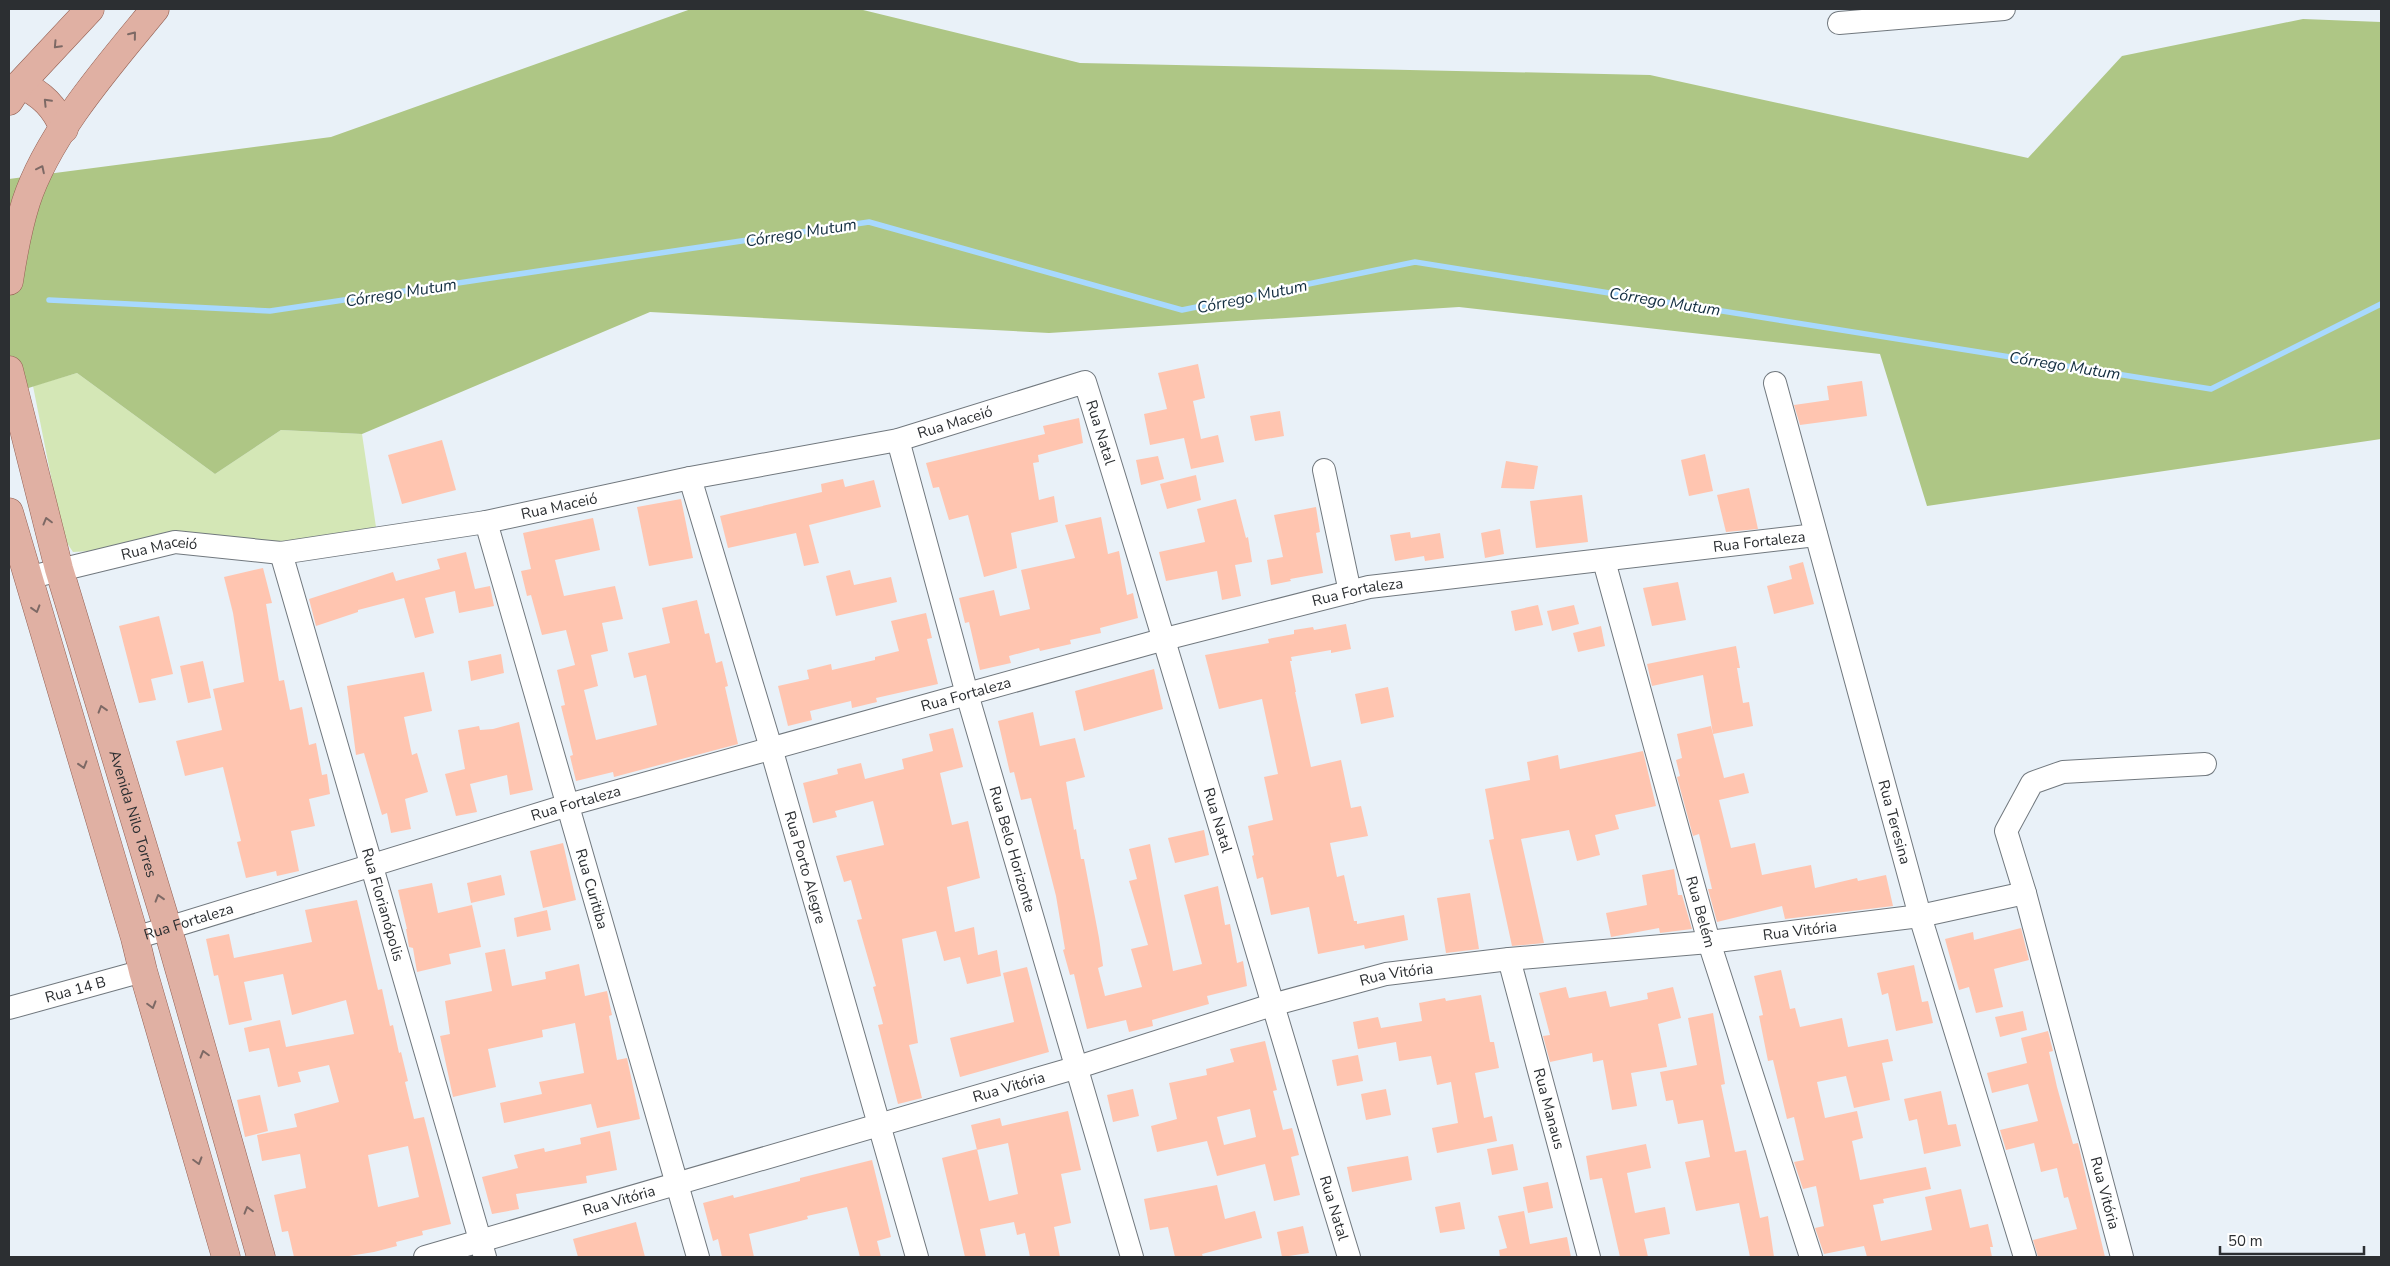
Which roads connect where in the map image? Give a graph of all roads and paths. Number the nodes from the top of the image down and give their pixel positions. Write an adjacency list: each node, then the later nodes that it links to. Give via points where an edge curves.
1 (90, 9): 5 (main road, one-way to 5)
2 (155, 9): 6 (main road, one-way to 2, via 108,66)
3 (2004, 9): 4 (street)
4 (1840, 23)
5 (12, 89): 6 (main road, one-way to 5, via 59,117 42,97)
6 (64, 129): 7 (main road, one-way to 6)
7 (17, 203): 8 (main road)
8 (10, 273)
9 (9, 370): 20 (main road, Avenida Nilo Torres, one-way to 9)
10 (1085, 382): 12 (street, Rua Maceió); 23 (street, Rua Natal)
11 (1775, 384): 17 (street, Rua Teresina)
12 (898, 440): 14 (street, Rua Maceió); 24 (street, Rua Belo Horizonte)
13 (1324, 470): 22 (street)
14 (690, 478): 16 (street, Rua Maceió); 25 (street, Rua Porto Alegre)
15 (9, 512): 21 (main road)
16 (486, 522): 18 (street, Rua Maceió); 27 (street, Rua Curitiba)
17 (1816, 535): 19 (street, Rua Fortaleza); 30 (street, Rua Teresina)
18 (281, 553): 20 (street, Rua Maceió, via 175,542); 28 (street, Rua Florianópolis)
19 (1604, 561): 22 (street, Rua Fortaleza, via 1369,587); 33 (street, Rua Belém)
20 (59, 569): 21 (street, Rua Maceió); 31 (main road, Avenida Nilo Torres, one-way to 20)
21 (27, 578): 32 (main road, one-way to 32)
22 (1350, 592): 23 (street, Rua Fortaleza)
23 (1165, 639): 24 (street, Rua Fortaleza); 36 (street, Rua Natal)
24 (967, 694): 25 (street, Rua Fortaleza); 38 (street, Rua Belo Horizonte)
25 (771, 748): 27 (street, Rua Fortaleza); 39 (street, Rua Porto Alegre)
26 (2204, 764): 29 (street, via 2064,772 2032,783 2006,831)
27 (568, 805): 28 (street, Rua Fortaleza); 40 (street, Rua Curitiba)
28 (371, 864): 31 (street, Rua Fortaleza); 41 (street, Rua Florianópolis)
29 (2025, 893): 30 (street, Rua Vitória); 52 (street, Rua Vitória)
30 (1920, 916): 33 (street, Rua Vitória); 51 (street, Rua Teresina)
31 (167, 926): 32 (street, Rua Fortaleza); 43 (main road, Avenida Nilo Torres, one-way to 31)
32 (135, 938): 35 (main road)
33 (1709, 942): 34 (street, Rua Vitória); 50 (street, Rua Belém)
34 (1508, 959): 36 (street, Rua Vitória, via 1386,974); 49 (street, Rua Manaus)
35 (142, 971): 37 (street, Rua 14 B); 42 (main road, one-way to 42)
36 (1272, 1005): 38 (street, Rua Vitória); 48 (street, Rua Natal)
37 (9, 1008)
38 (1078, 1067): 39 (street, Rua Vitória); 47 (street, Rua Belo Horizonte)
39 (879, 1126): 40 (street, Rua Vitória); 46 (street, Rua Porto Alegre)
40 (677, 1185): 41 (street, Rua Vitória); 45 (street, Rua Curitiba)
41 (482, 1250): 44 (street, Rua Vitória)
42 (226, 1257)
43 (261, 1257)
44 (426, 1257)
45 (698, 1257)
46 (917, 1257)
47 (1132, 1257)
48 (1349, 1257)
49 (1589, 1257)
50 (1811, 1257)
51 (2025, 1257)
52 (2122, 1257)

